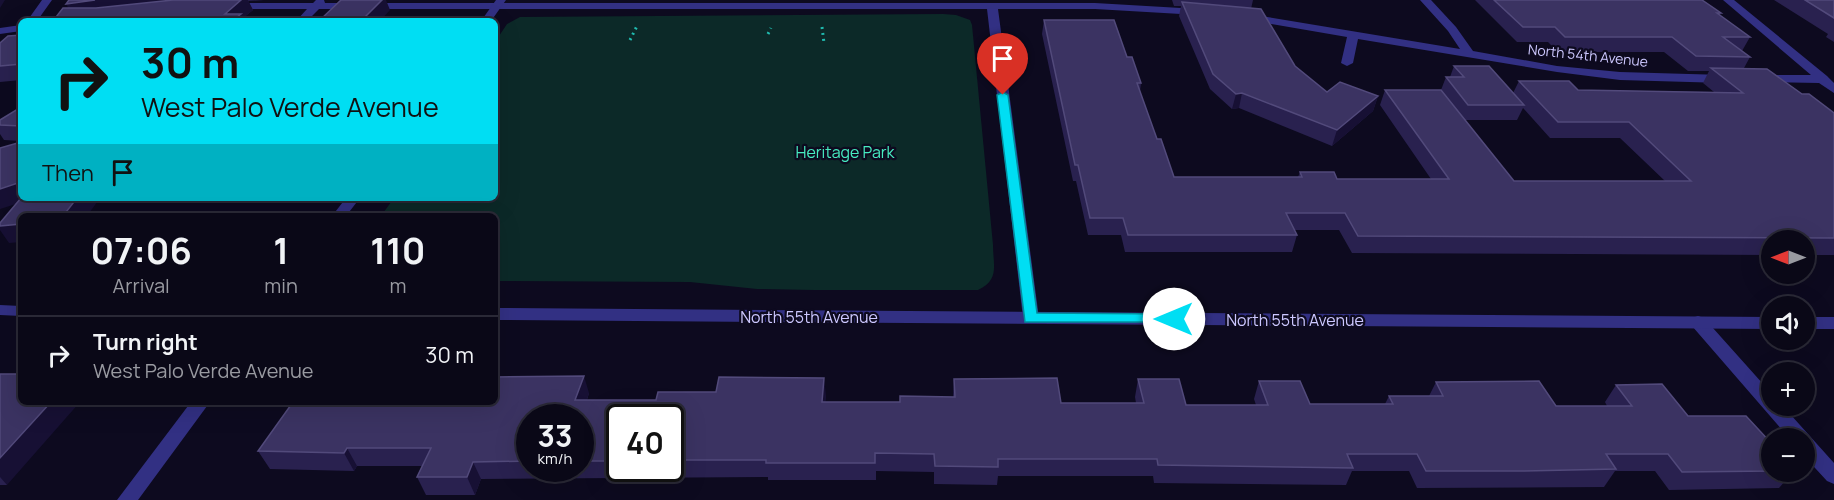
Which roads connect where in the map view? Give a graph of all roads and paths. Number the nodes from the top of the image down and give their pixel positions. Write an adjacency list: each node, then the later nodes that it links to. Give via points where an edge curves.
1 (47, 0): 12 (street)
2 (1425, 0): 20 (street)
3 (1728, 0): 22 (street)
4 (319, 3): 5 (street); 8 (street); 13 (street)
5 (499, 3): 6 (street); 14 (street)
6 (819, 3): 9 (street)
7 (1122, 4): 9 (street); 10 (street)
8 (220, 6)
9 (992, 6): 29 (street)
10 (1212, 13)
11 (1233, 15): 18 (street, North 54th Avenue)
12 (34, 18)
13 (304, 18)
14 (488, 18)
15 (815, 27): 19 (path, via 824,27)
16 (18, 28): 17 (street)
17 (0, 31)
18 (1353, 34): 20 (street, North 54th Avenue); 21 (street)
19 (824, 43)
20 (1469, 54): 22 (street, North 54th Avenue, via 1620,76)
21 (1347, 63)
22 (1823, 79): 23 (street)
23 (1834, 89)
24 (351, 201): 25 (street)
25 (341, 213)
26 (0, 310): 27 (street)
27 (18, 310)
28 (498, 314): 29 (street, North 55th Avenue)
29 (1030, 318): 30 (street, North 55th Avenue)
30 (1698, 322): 31 (street, North 55th Avenue); 35 (street)
31 (1761, 322)
32 (1815, 322): 33 (street)
33 (1834, 323)
34 (199, 405): 38 (street)
35 (1791, 428)
36 (1815, 455): 37 (street)
37 (1834, 476)
38 (127, 500)

